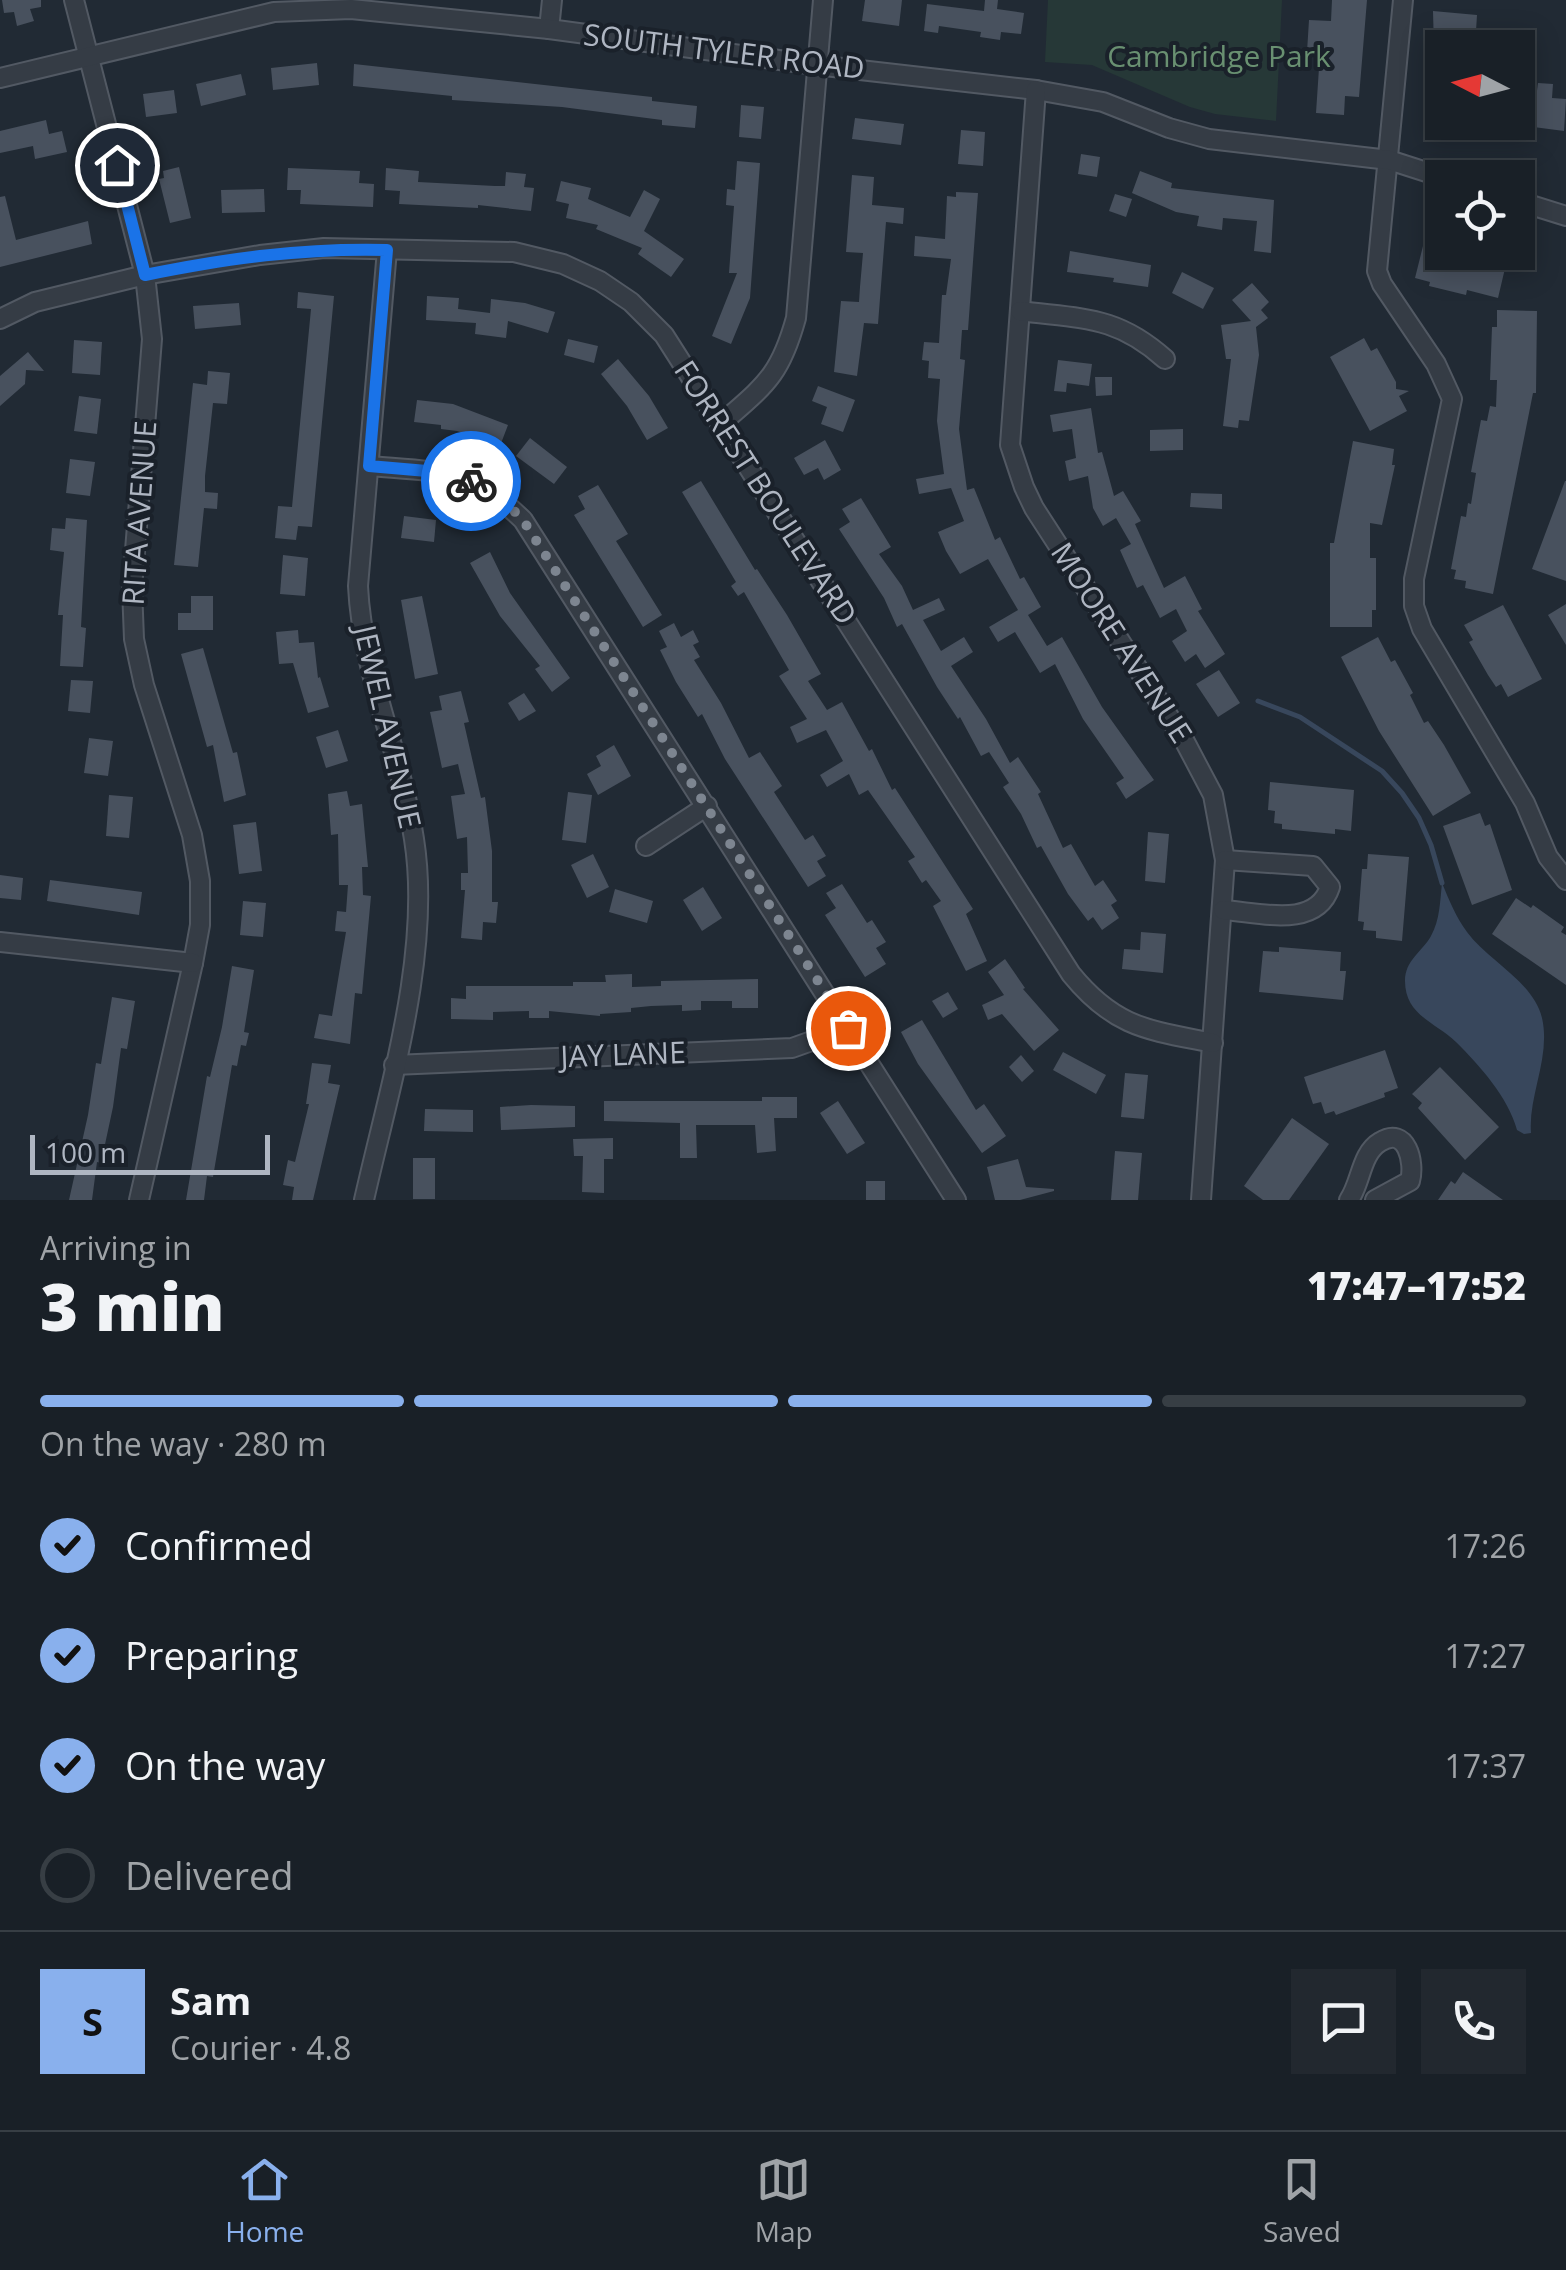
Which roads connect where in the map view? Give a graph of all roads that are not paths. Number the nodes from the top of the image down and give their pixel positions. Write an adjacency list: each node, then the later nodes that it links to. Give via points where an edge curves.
1 (74, 0): 6 (street, RITA AVENUE)
2 (552, 0): 5 (street)
3 (823, 0): 7 (street)
4 (1403, 0): 10 (street)
5 (549, 29): 6 (street, SOUTH TYLER ROAD, via 307,9); 7 (street, SOUTH TYLER ROAD)
6 (88, 56): 8 (street, SOUTH TYLER ROAD); 15 (street, RITA AVENUE)
7 (816, 65): 9 (street, SOUTH TYLER ROAD); 19 (street, via 796,318 775,371)
8 (0, 78)
9 (1036, 90): 10 (street, SOUTH TYLER ROAD, via 1104,102 1209,139); 16 (street, MOORE AVENUE)
10 (1388, 160): 11 (street, SOUTH TYLER ROAD); 24 (street, via 1377,271 1452,400 1414,579 1416,614)
11 (1425, 172)
12 (1535, 206): 13 (street)
13 (1566, 216)
14 (387, 250): 15 (street, FORREST BOULEVARD, via 324,248); 19 (street, FORREST BOULEVARD, via 514,252 600,281 664,335); 20 (street, JEWEL AVENUE)
15 (145, 275): 17 (street, FORREST BOULEVARD, via 35,302); 27 (street, RITA AVENUE, via 152,339 132,588 134,638 198,866 200,925)
16 (1020, 311): 18 (street, via 1110,322); 23 (street, MOORE AVENUE, via 1010,422 1015,464 1034,508 1201,769)
17 (0, 319)
18 (1165, 359)
19 (722, 423): 29 (street, FORREST BOULEVARD, via 1071,974 1102,1009 1131,1025)
20 (369, 466): 21 (street, via 477,482 523,520); 30 (street, JEWEL AVENUE, via 360,628 402,778 418,893 416,948)
21 (707, 806): 22 (street); 28 (street)
22 (646, 846)
23 (1225, 860): 25 (street, MOORE AVENUE); 25 (street, via 1313,866 1330,887 1317,909 1304,915)
24 (1566, 880)
25 (1223, 910): 29 (street, MOORE AVENUE)
26 (0, 942): 27 (street)
27 (193, 962): 31 (street, RITA AVENUE)
28 (848, 1028): 30 (street, JAY LANE, via 792,1048); 33 (street)
29 (1213, 1043): 34 (street, MOORE AVENUE)
30 (394, 1064): 32 (street, JEWEL AVENUE)
31 (139, 1200)
32 (364, 1200)
33 (956, 1200)
34 (1201, 1200)
35 (1349, 1200): 36 (street, via 1378,1142 1403,1142 1411,1152 1410,1181)
36 (1374, 1200)

